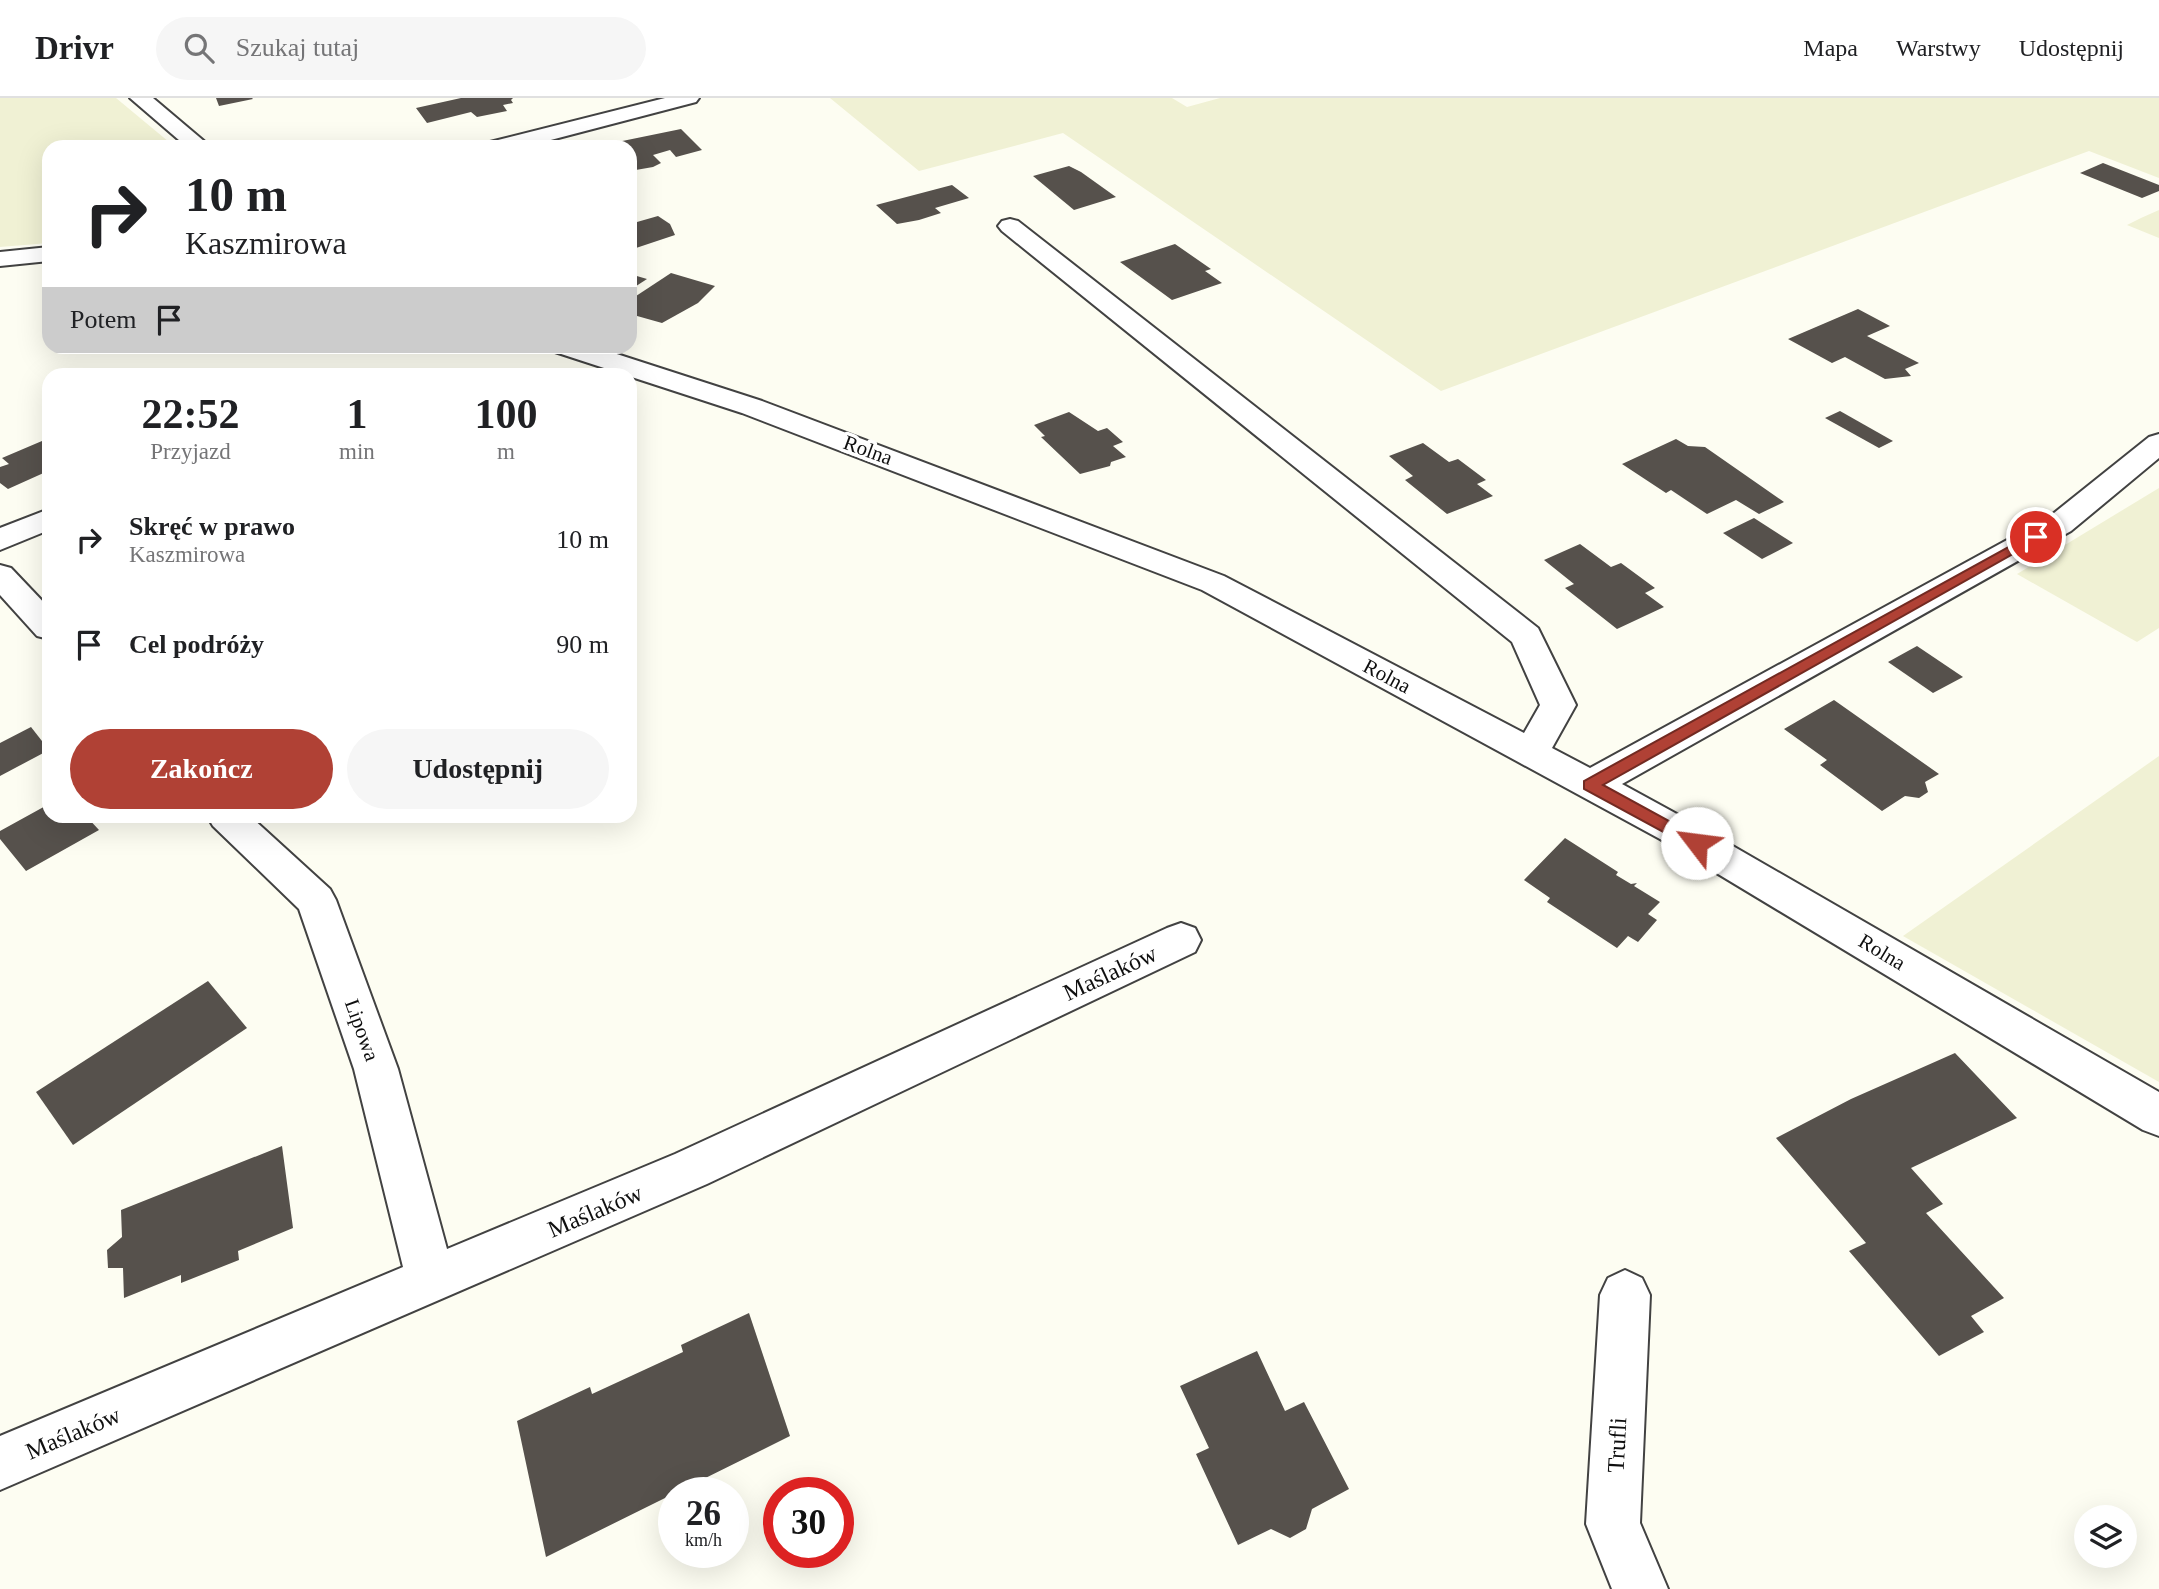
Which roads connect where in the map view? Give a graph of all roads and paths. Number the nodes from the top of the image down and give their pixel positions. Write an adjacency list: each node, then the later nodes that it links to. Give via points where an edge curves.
1 (140, 98): 3 (street)
2 (689, 98): 4 (street)
3 (191, 140)
4 (525, 140)
5 (1010, 226): 16 (street, via 1527,635 1558,705)
6 (42, 255): 7 (street)
7 (0, 260)
8 (589, 354): 9 (street, Rolna)
9 (632, 368)
10 (637, 370): 16 (street, Rolna, via 752,407 1213,583)
11 (2159, 443): 17 (street, via 2060,524)
12 (42, 521): 13 (street)
13 (0, 540)
14 (0, 575): 15 (street)
15 (42, 620)
16 (1531, 753): 17 (street, Rolna)
17 (1590, 785): 20 (street, Rolna, via 1685,836)
18 (233, 823): 21 (street, Lipowa, via 316,901 376,1069)
19 (1181, 940): 21 (street, Maślaków, via 691,1169)
20 (2159, 1116)
21 (431, 1281): 23 (street, Maślaków)
22 (1625, 1295): 24 (street, Trufli, via 1613,1524)
23 (0, 1463)
24 (1640, 1589)

